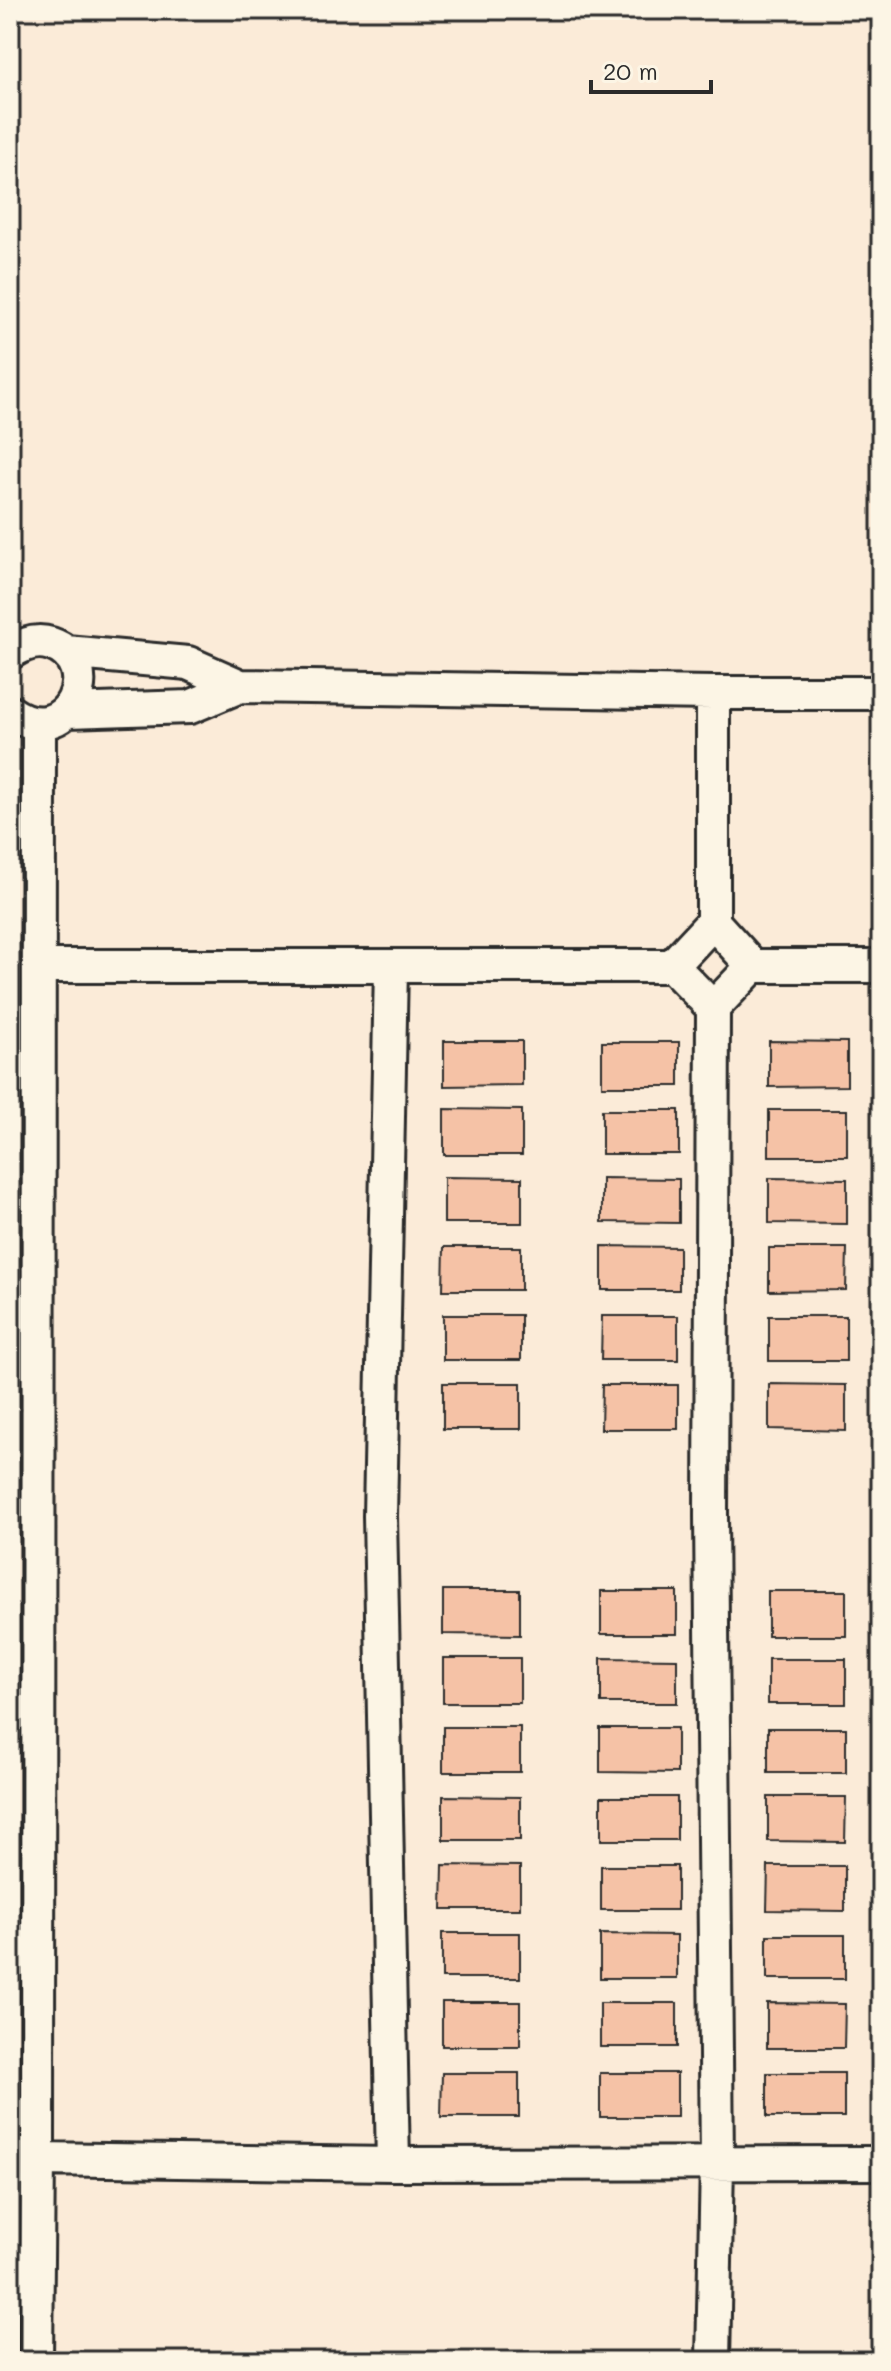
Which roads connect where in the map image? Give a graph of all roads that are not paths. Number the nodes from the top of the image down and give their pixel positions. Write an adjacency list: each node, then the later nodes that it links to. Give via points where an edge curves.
1 (10, 652): 2 (street, via 39,642)
2 (66, 652): 3 (street, via 188,663); 6 (street, via 79,681 76,697)
3 (240, 686): 4 (street); 6 (street, via 190,707)
4 (713, 693): 5 (street); 7 (street)
5 (881, 693)
6 (28, 714): 8 (street)
7 (713, 922): 9 (street); 10 (street)
8 (39, 966): 12 (street); 14 (street)
9 (672, 966): 12 (street); 13 (street)
10 (753, 966): 11 (street); 13 (street)
11 (881, 966)
12 (391, 967): 17 (street, via 380,1516)
13 (713, 1008): 15 (street)
14 (38, 2159): 17 (street); 18 (street)
15 (717, 2163): 16 (street); 17 (street); 19 (street)
16 (881, 2163)
17 (393, 2164)
18 (36, 2361)
19 (713, 2361)

